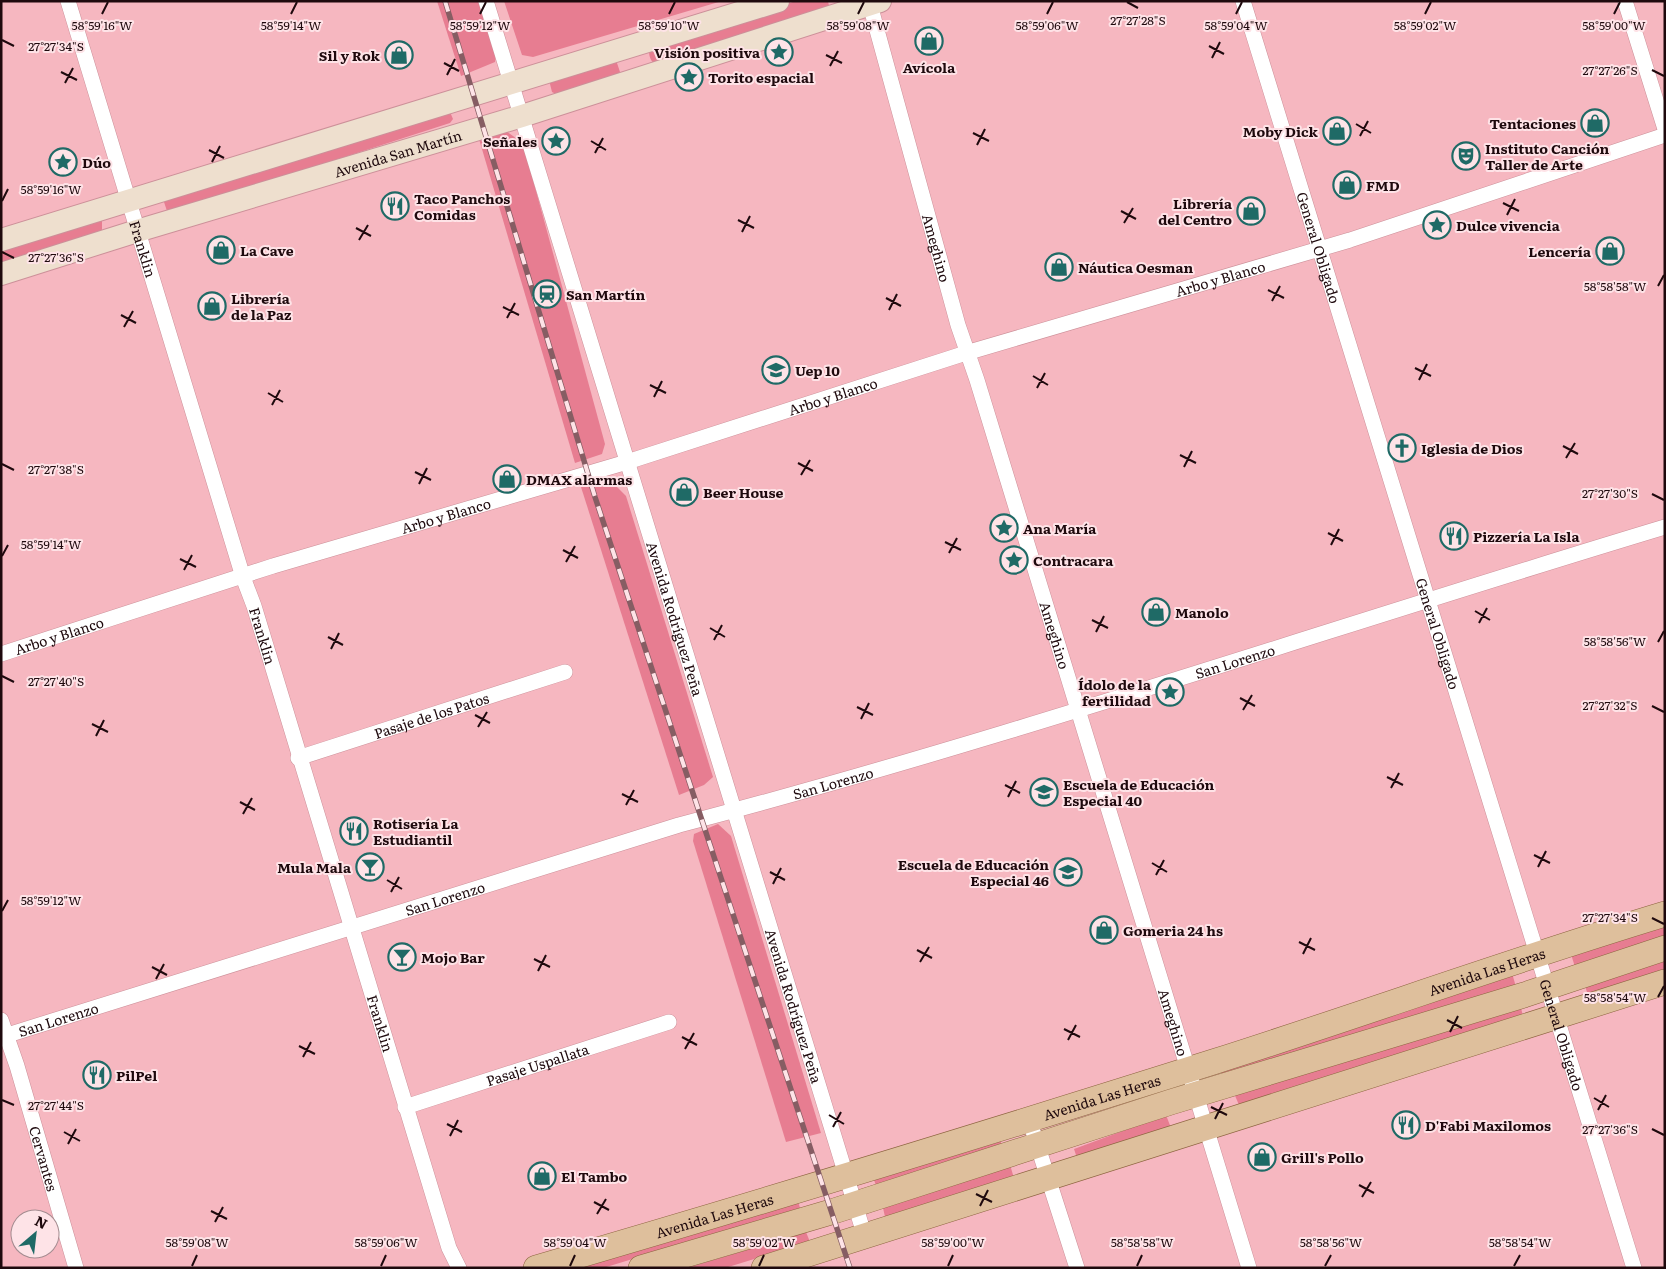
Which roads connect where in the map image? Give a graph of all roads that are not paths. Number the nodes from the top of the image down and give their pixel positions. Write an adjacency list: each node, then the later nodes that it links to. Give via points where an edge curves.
1 (68, 1): 13 (street, Franklin)
2 (486, 1): 9 (street, Avenida Rodríguez Peña)
3 (778, 1): 7 (main road)
4 (1243, 1): 16 (street, General Obligado)
5 (1625, 1): 11 (street)
6 (873, 2): 8 (main road, Avenida San Martín); 18 (street, Ameghino)
7 (626, 48): 8 (main road); 9 (main road)
8 (636, 79): 10 (main road, Avenida San Martín)
9 (512, 84): 10 (street, Avenida Rodríguez Peña); 13 (main road)
10 (522, 116): 14 (main road, Avenida San Martín); 19 (street, Avenida Rodríguez Peña)
11 (1665, 130)
12 (1665, 135): 16 (street, Arbo y Blanco)
13 (128, 202): 14 (street, Franklin); 15 (main road)
14 (137, 231): 17 (main road, Avenida San Martín); 21 (street, Franklin)
15 (1, 240)
16 (1320, 248): 18 (street, Arbo y Blanco); 22 (street, General Obligado)
17 (1, 274)
18 (966, 353): 19 (street, Arbo y Blanco); 25 (street, Ameghino, via 978,380)
19 (627, 462): 21 (street, Arbo y Blanco); 27 (street, Avenida Rodríguez Peña)
20 (1665, 527): 22 (street, San Lorenzo)
21 (243, 577): 23 (street, Arbo y Blanco); 26 (street, Franklin)
22 (1426, 599): 25 (street, San Lorenzo); 31 (street, General Obligado)
23 (1, 654)
24 (565, 672): 26 (street, Pasaje de los Patos)
25 (1078, 709): 27 (street, San Lorenzo); 38 (street, Ameghino)
26 (298, 758): 29 (street, Franklin)
27 (734, 810): 29 (street, San Lorenzo); 44 (street, Avenida Rodríguez Peña)
28 (1665, 914): 31 (main road, Avenida Las Heras)
29 (352, 929): 37 (street, San Lorenzo); 40 (street, Franklin)
30 (1665, 948): 33 (main road, Avenida Las Heras)
31 (1537, 954): 33 (street, General Obligado); 38 (main road, Avenida Las Heras)
32 (1665, 982): 34 (main road)
33 (1548, 986): 34 (street, General Obligado); 39 (main road, Avenida Las Heras)
34 (1556, 1016): 42 (main road); 55 (street, General Obligado)
35 (1, 1020): 37 (street, Cervantes)
36 (669, 1022): 40 (street, Pasaje Uspallata)
37 (4, 1036): 48 (street, Cervantes)
38 (1188, 1070): 39 (street, Ameghino); 41 (main road, Avenida Las Heras)
39 (1195, 1095): 42 (street, Ameghino); 43 (main road, Avenida Las Heras)
40 (405, 1107): 49 (street, Franklin, via 449,1248)
41 (1029, 1119): 43 (street); 44 (main road, Avenida Las Heras)
42 (1207, 1128): 45 (main road); 54 (street, Ameghino)
43 (1037, 1146): 45 (street); 46 (main road, Avenida Las Heras)
44 (847, 1175): 46 (street, Avenida Rodríguez Peña); 50 (main road, Avenida Las Heras)
45 (1048, 1178): 47 (main road); 53 (street)
46 (856, 1203): 47 (street, Avenida Rodríguez Peña); 51 (main road, Avenida Las Heras)
47 (865, 1237): 52 (main road)
48 (76, 1268)
49 (459, 1268)
50 (536, 1268)
51 (641, 1268)
52 (764, 1268)
53 (1077, 1268)
54 (1249, 1268)
55 (1634, 1268)

